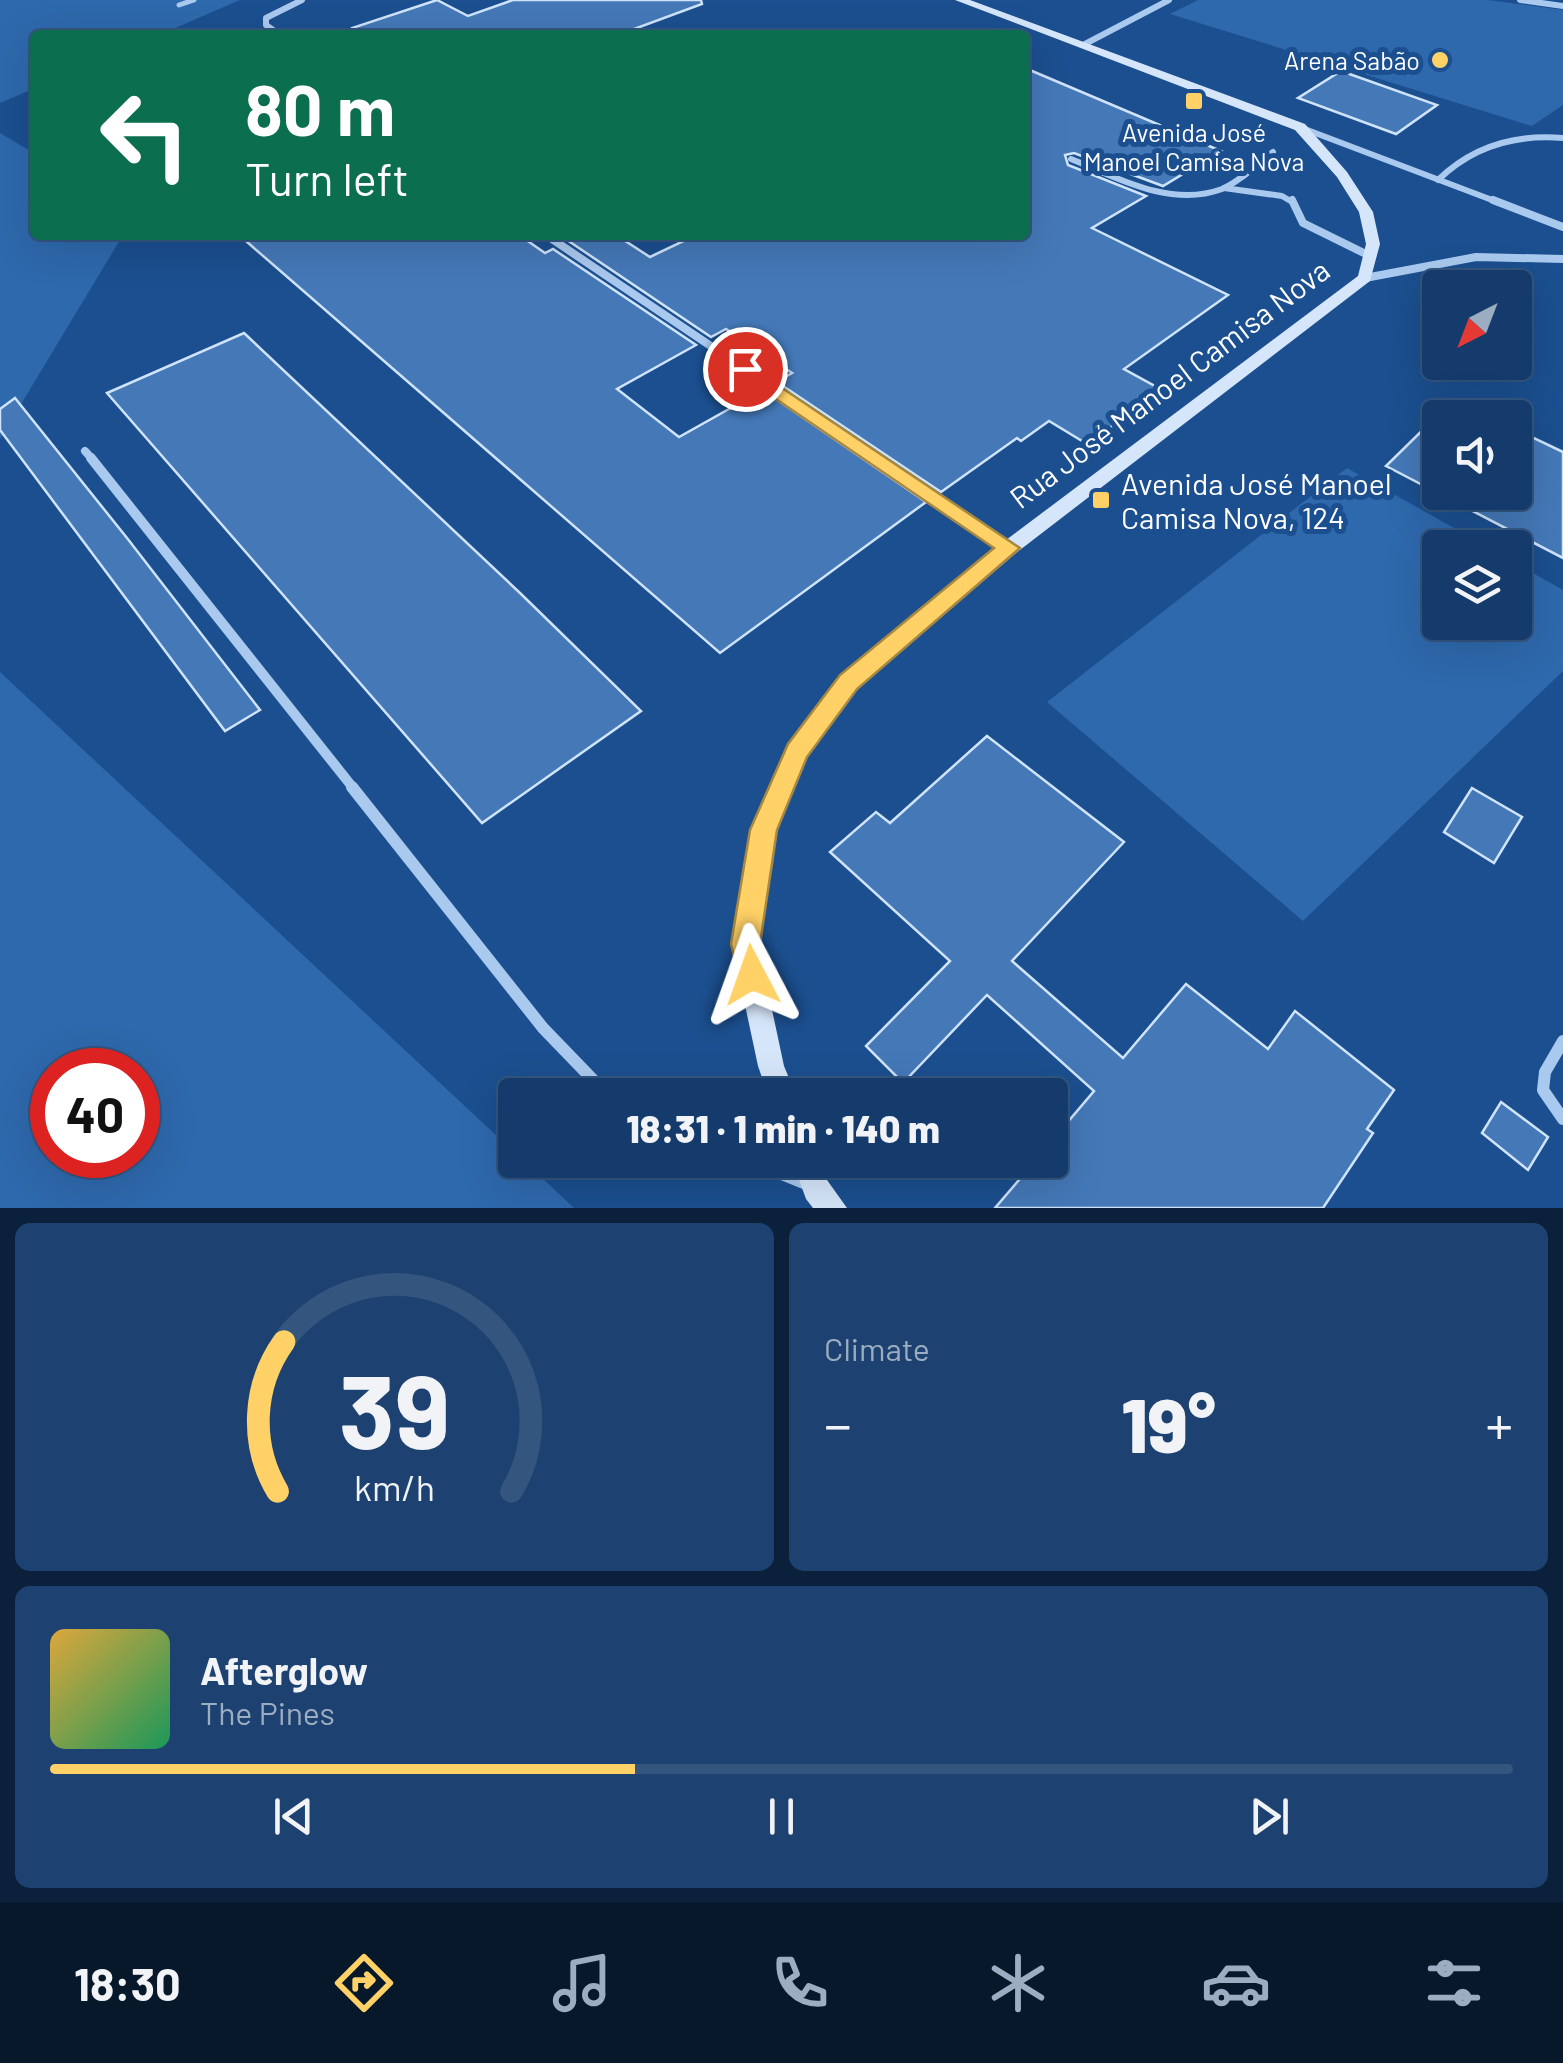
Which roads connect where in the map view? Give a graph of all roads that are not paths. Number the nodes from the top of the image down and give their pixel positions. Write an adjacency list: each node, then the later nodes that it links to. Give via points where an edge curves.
1 (194, 0): 6 (lane)
2 (302, 0): 8 (street, via 266,18)
3 (960, 0): 9 (street)
4 (1169, 0): 9 (street)
5 (1520, 0): 7 (street)
6 (179, 5)
7 (1563, 6)
8 (273, 30)
9 (1085, 44): 10 (street)
10 (1300, 127): 14 (street); 18 (street, Rua José Manoel Camisa Nova, via 1366,212)
11 (1563, 138): 14 (street, via 1513,138 1451,166)
12 (1272, 152): 15 (street)
13 (1071, 159): 15 (street, via 1170,195)
14 (1438, 180): 16 (street)
15 (1224, 188): 18 (street, via 1293,201 1302,224)
16 (1563, 228)
17 (553, 240): 22 (street)
18 (1370, 256): 20 (street, Rua José Manoel Camisa Nova)
19 (1563, 259): 20 (street, Rua José Manoel Camisa Nova, via 1476,257)
20 (1365, 278): 22 (street, Rua José Manoel Camisa Nova)
21 (85, 452): 24 (street, via 543,1028)
22 (1009, 548): 25 (street, Rua José Manoel Camisa Nova, via 848,682 797,752 764,830 745,944)
23 (1563, 1041): 26 (street, via 1541,1090)
24 (590, 1078)
25 (776, 1078)
26 (1563, 1119)
27 (783, 1178): 28 (street)
28 (824, 1198)

